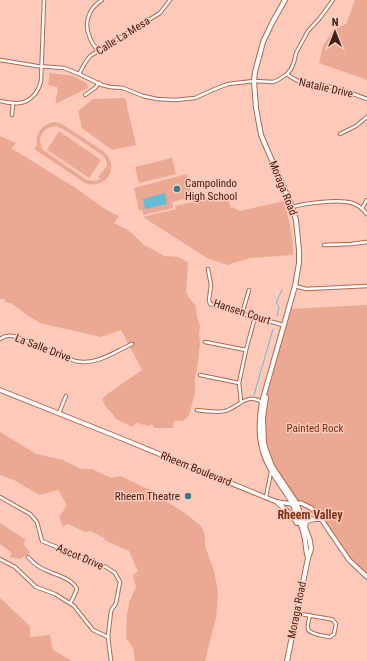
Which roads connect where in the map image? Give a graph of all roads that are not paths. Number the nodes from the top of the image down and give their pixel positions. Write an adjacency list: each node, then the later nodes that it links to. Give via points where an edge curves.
1 (44, 0): 8 (street)
2 (102, 0): 6 (street, via 90,12 86,23 90,38)
3 (170, 0): 6 (street, Calle La Mesa, via 160,12)
4 (285, 0): 11 (main road, Moraga Road, via 263,42)
5 (333, 0): 10 (street, via 308,31)
6 (98, 51): 9 (street, Calle La Mesa, via 85,62)
7 (0, 60): 8 (street)
8 (41, 66): 9 (street, via 64,68); 16 (street, via 41,81 35,95 20,103)
9 (79, 74): 12 (street)
10 (287, 74): 11 (street, via 273,82); 14 (street, Natalie Drive, via 303,84 332,88)
11 (254, 81): 12 (street, via 228,84 194,98 176,100 143,96 123,88); 21 (main road, Moraga Road, via 261,135)
12 (99, 83): 13 (street)
13 (85, 95)
14 (367, 99)
15 (0, 101): 16 (street)
16 (13, 103): 17 (street)
17 (12, 115)
18 (367, 117): 19 (street)
19 (340, 134)
20 (367, 200): 22 (street)
21 (292, 207): 22 (street, via 338,202 352,203); 27 (main road, Moraga Road, via 299,250)
22 (362, 208): 23 (street)
23 (367, 214)
24 (367, 242): 25 (street)
25 (324, 245)
26 (208, 269): 30 (street, Hansen Court, via 211,285 210,304)
27 (295, 286): 28 (street); 32 (main road, Moraga Road)
28 (367, 286)
29 (249, 290): 30 (street)
30 (242, 314): 31 (street, Hansen Court)
31 (255, 317): 32 (street, Hansen Court); 36 (street)
32 (284, 325): 38 (main road, Moraga Road)
33 (0, 339): 35 (street, La Salle Drive, via 6,336 17,337 75,361 89,362)
34 (205, 342): 36 (street)
35 (132, 344)
36 (246, 350): 39 (street)
37 (200, 375): 39 (street)
38 (268, 380): 43 (main road, Moraga Road); 50 (main road, Moraga Road, via 263,418 266,453)
39 (239, 383): 42 (street)
40 (0, 390): 45 (street, Rheem Boulevard)
41 (66, 396): 45 (street)
42 (241, 402): 43 (street, via 250,399); 44 (street, via 227,411)
43 (262, 402): 46 (main road, Moraga Road, via 259,418 260,444)
44 (197, 410)
45 (59, 414): 48 (street, Rheem Boulevard)
46 (272, 471): 48 (street); 50 (main road, Moraga Road)
47 (0, 497): 59 (street, Ascot Drive, via 30,514 37,522 42,542 106,567 115,573 120,582)
48 (266, 497): 49 (street, Rheem Boulevard)
49 (277, 502): 50 (street, Rheem Boulevard); 52 (main road)
50 (294, 504): 51 (street, Rheem Boulevard, via 301,503 311,508); 52 (main road, Moraga Road)
51 (321, 519): 52 (main road, via 309,520); 55 (street, Rheem Boulevard, via 349,560)
52 (303, 527): 57 (main road, Moraga Road, via 310,541 310,549)
53 (28, 557): 56 (street, via 37,566 75,585 77,589)
54 (0, 559): 56 (street, via 15,567 36,586)
55 (367, 577)
56 (70, 604): 59 (street, via 93,630)
57 (297, 613): 58 (street); 61 (main road, Moraga Road)
58 (310, 615): 58 (street, via 307,627 311,633 330,637 334,634 336,624 333,620)
59 (108, 637): 60 (street, Ascot Drive)
60 (111, 661)
61 (287, 661)

